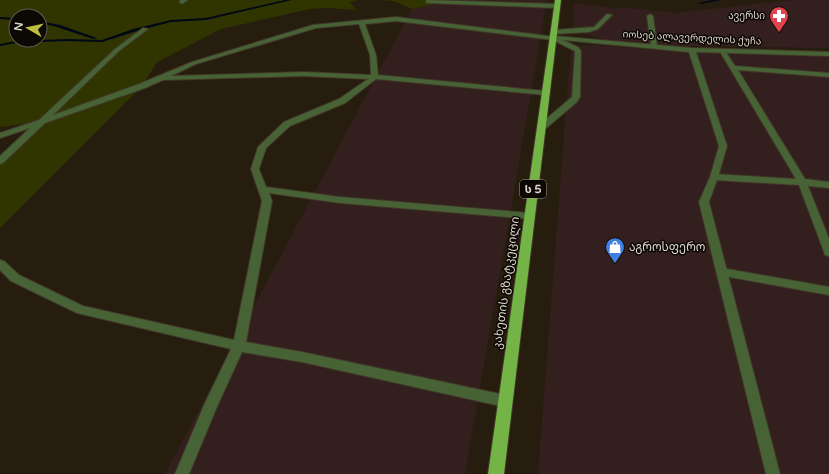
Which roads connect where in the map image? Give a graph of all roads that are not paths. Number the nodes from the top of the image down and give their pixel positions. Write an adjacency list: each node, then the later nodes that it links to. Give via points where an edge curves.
1 (428, 1): 2 (street)
2 (558, 3): 7 (highway, კახეთის გზატკეცილი / ს 5)
3 (609, 15): 7 (street, via 596,28)
4 (650, 16): 8 (street)
5 (361, 22): 7 (street, via 396,19); 14 (street, via 373,55); 15 (street, via 315,26 194,63)
6 (145, 29): 17 (street, via 117,50)
7 (554, 35): 8 (street, იოსებ ალავერდელის ქუჩა); 16 (highway, კახეთის გზატკეცილი / ს 5); 18 (street, via 578,51 576,97)
8 (654, 46): 9 (street, იოსებ ალავერდელის ქუჩა)
9 (692, 50): 10 (street, იოსებ ალავერდელის ქუჩა); 21 (street, via 723,146)
10 (722, 50): 11 (street, იოსებ ალავერდელის ქუჩა); 12 (street)
11 (829, 54)
12 (734, 68): 13 (street); 22 (street)
13 (829, 75)
14 (375, 77): 15 (street, via 246,74); 16 (street); 24 (street, via 342,101 287,124 262,147 255,169)
15 (158, 78): 17 (street)
16 (546, 93): 18 (highway, კახეთის გზატკეცილი / ს 5)
17 (42, 122): 19 (street); 20 (street)
18 (542, 127): 25 (highway, კახეთის გზატკეცილი / ს 5)
19 (0, 136)
20 (0, 161)
21 (714, 177): 22 (street); 28 (street, via 704,202)
22 (802, 182): 23 (street); 26 (street)
23 (829, 186)
24 (262, 188): 25 (street, via 340,200); 30 (street, via 267,201)
25 (530, 216): 31 (highway, კახეთის გზატკეცილი / ს 5)
26 (829, 252)
27 (0, 264): 30 (street, via 15,278 81,310)
28 (722, 272): 29 (street); 34 (street)
29 (829, 290)
30 (239, 346): 31 (street); 32 (street)
31 (505, 401): 33 (highway, კახეთის გზატკეცილი / ს 5)
32 (182, 474)
33 (496, 474)
34 (773, 474)

